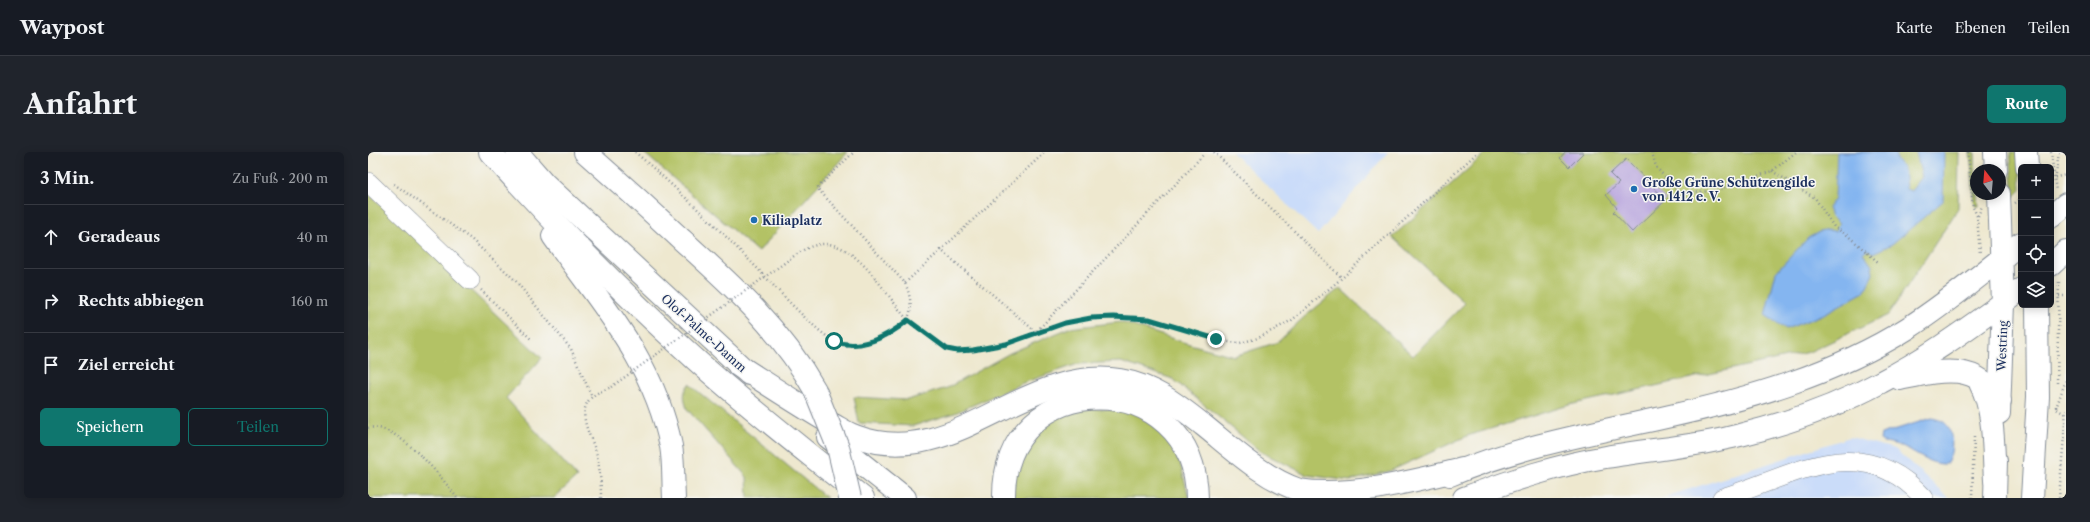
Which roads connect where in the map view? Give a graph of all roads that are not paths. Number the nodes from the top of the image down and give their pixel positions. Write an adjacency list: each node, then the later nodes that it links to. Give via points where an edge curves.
1 (585, 152): 26 (main road, bridge, via 722,275 760,313 796,358 815,390 838,447)
2 (1995, 152): 5 (main road)
3 (2026, 152): 6 (main road)
4 (502, 155): 17 (main road, Olof-Palme-Damm, via 544,183); 25 (main road, via 634,348 654,389 667,430 673,461); 27 (main road, Olof-Palme-Damm, via 565,233 633,301 690,354)
5 (1996, 164)
6 (2027, 164)
7 (368, 182): 13 (lane)
8 (1999, 200): 12 (main road, Westring)
9 (2066, 204): 10 (main road)
10 (2054, 214)
11 (2018, 245): 12 (main road)
12 (2002, 258): 15 (main road, Westring); 22 (main road, via 1907,329 1860,354 1797,381 1696,410 1504,454)
13 (470, 280)
14 (2018, 292): 15 (main road)
15 (2003, 304): 19 (main road, via 1920,360); 20 (main road, Westring)
16 (2037, 308): 36 (main road, via 2038,397)
17 (739, 366): 22 (main road, via 814,414 855,436 890,444 920,442 945,436 1036,392 1081,379 1099,378 1122,380 1144,386 1168,399 1251,464 1299,490 1329,495 1364,493); 28 (main road, Olof-Palme-Damm)
18 (1979, 380): 19 (main road, via 1947,370); 20 (main road, via 1993,390); 23 (main road, via 1988,410)
19 (1881, 382): 21 (main road, via 1805,416 1739,436)
20 (2000, 401): 23 (main road, Westring)
21 (1565, 465): 32 (main road); 33 (main road)
22 (1463, 469): 31 (main road)
23 (1995, 489)
24 (1735, 495): 34 (lane); 35 (lane, via 1814,466 1851,461 1885,468 1900,476)
25 (674, 498)
26 (850, 498)
27 (863, 498)
28 (905, 498)
29 (1004, 498): 30 (main road, via 1006,471 1024,434 1045,414 1060,406 1091,398 1124,401 1144,408 1170,428 1194,469)
30 (1197, 498)
31 (1394, 498)
32 (1464, 498)
33 (1500, 498)
34 (1722, 498)
35 (1924, 498)
36 (2032, 498)

